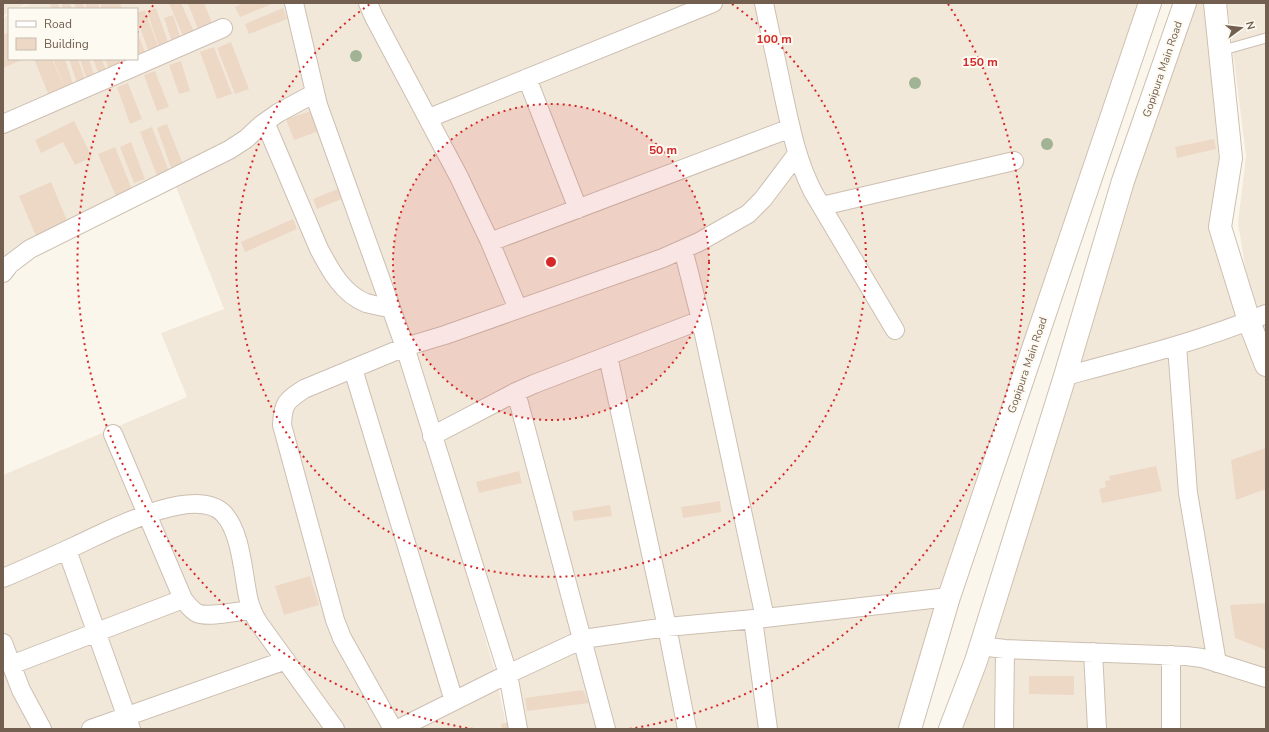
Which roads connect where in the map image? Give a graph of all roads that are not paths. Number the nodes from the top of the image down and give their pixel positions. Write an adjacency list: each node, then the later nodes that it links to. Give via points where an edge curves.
1 (294, 3): 12 (street)
2 (368, 3): 13 (street)
3 (713, 3): 11 (street)
4 (764, 3): 16 (street)
5 (1150, 3): 41 (main road, Gopipura Main Road)
6 (1185, 3): 34 (main road, Gopipura Main Road, via 1123,181)
7 (1215, 3): 10 (main road)
8 (223, 28): 15 (street)
9 (1266, 38): 10 (lane)
10 (1220, 51): 26 (main road, via 1231,158 1220,227)
11 (527, 78): 13 (street); 20 (street)
12 (315, 93): 14 (street); 24 (street)
13 (429, 118): 21 (street)
14 (266, 122): 23 (street, via 229,150 30,249 10,264); 24 (street, via 329,268 345,290 366,302)
15 (3, 124)
16 (790, 128): 17 (street); 20 (street)
17 (797, 154): 19 (street, via 803,172); 22 (street, via 763,199 748,214)
18 (1014, 161): 19 (street)
19 (822, 206): 28 (street)
20 (578, 209): 21 (street)
21 (490, 242): 25 (street)
22 (684, 249): 25 (street); 27 (street)
23 (3, 273)
24 (391, 308): 30 (street)
25 (518, 309): 30 (street)
26 (1258, 318): 29 (street); 32 (main road)
27 (701, 320): 31 (street); 44 (street)
28 (895, 330)
29 (1176, 346): 34 (street); 54 (street, via 1188,493)
30 (405, 347): 33 (street); 37 (street)
31 (608, 356): 35 (street); 45 (street)
32 (1266, 365)
33 (353, 369): 58 (street); 63 (street, via 304,389 290,398 282,411 282,424 335,620 342,638)
34 (1065, 376): 49 (main road, Gopipura Main Road)
35 (516, 392): 37 (street); 47 (street)
36 (113, 434): 38 (street)
37 (432, 436): 56 (street)
38 (147, 513): 39 (street); 42 (street); 43 (street, via 185,504 200,504 213,507 223,514 235,535 240,551)
39 (67, 550): 40 (street); 46 (street)
40 (3, 578)
41 (949, 597): 44 (street); 69 (main road, Gopipura Main Road)
42 (183, 599): 43 (street, via 197,613 207,615); 46 (street)
43 (251, 610): 53 (street)
44 (759, 618): 45 (street); 68 (street)
45 (667, 627): 47 (street); 67 (street)
46 (96, 632): 55 (street); 59 (street)
47 (583, 639): 56 (street); 66 (street)
48 (3, 643): 55 (street)
49 (980, 646): 50 (street); 70 (main road, Gopipura Main Road)
50 (1005, 649): 51 (street); 71 (street)
51 (1093, 652): 52 (street); 72 (street)
52 (1171, 655): 54 (street, via 1202,658); 73 (street)
53 (286, 660): 59 (street); 62 (street)
54 (1217, 663): 57 (street)
55 (11, 665): 60 (street)
56 (508, 674): 58 (street); 65 (street)
57 (1266, 678)
58 (454, 701): 64 (street)
59 (129, 723): 61 (street)
60 (42, 729)
61 (91, 729)
62 (335, 729)
63 (392, 729)
64 (398, 729)
65 (518, 729)
66 (606, 729)
67 (687, 729)
68 (768, 729)
69 (910, 729)
70 (950, 729)
71 (1004, 729)
72 (1097, 729)
73 (1171, 729)

